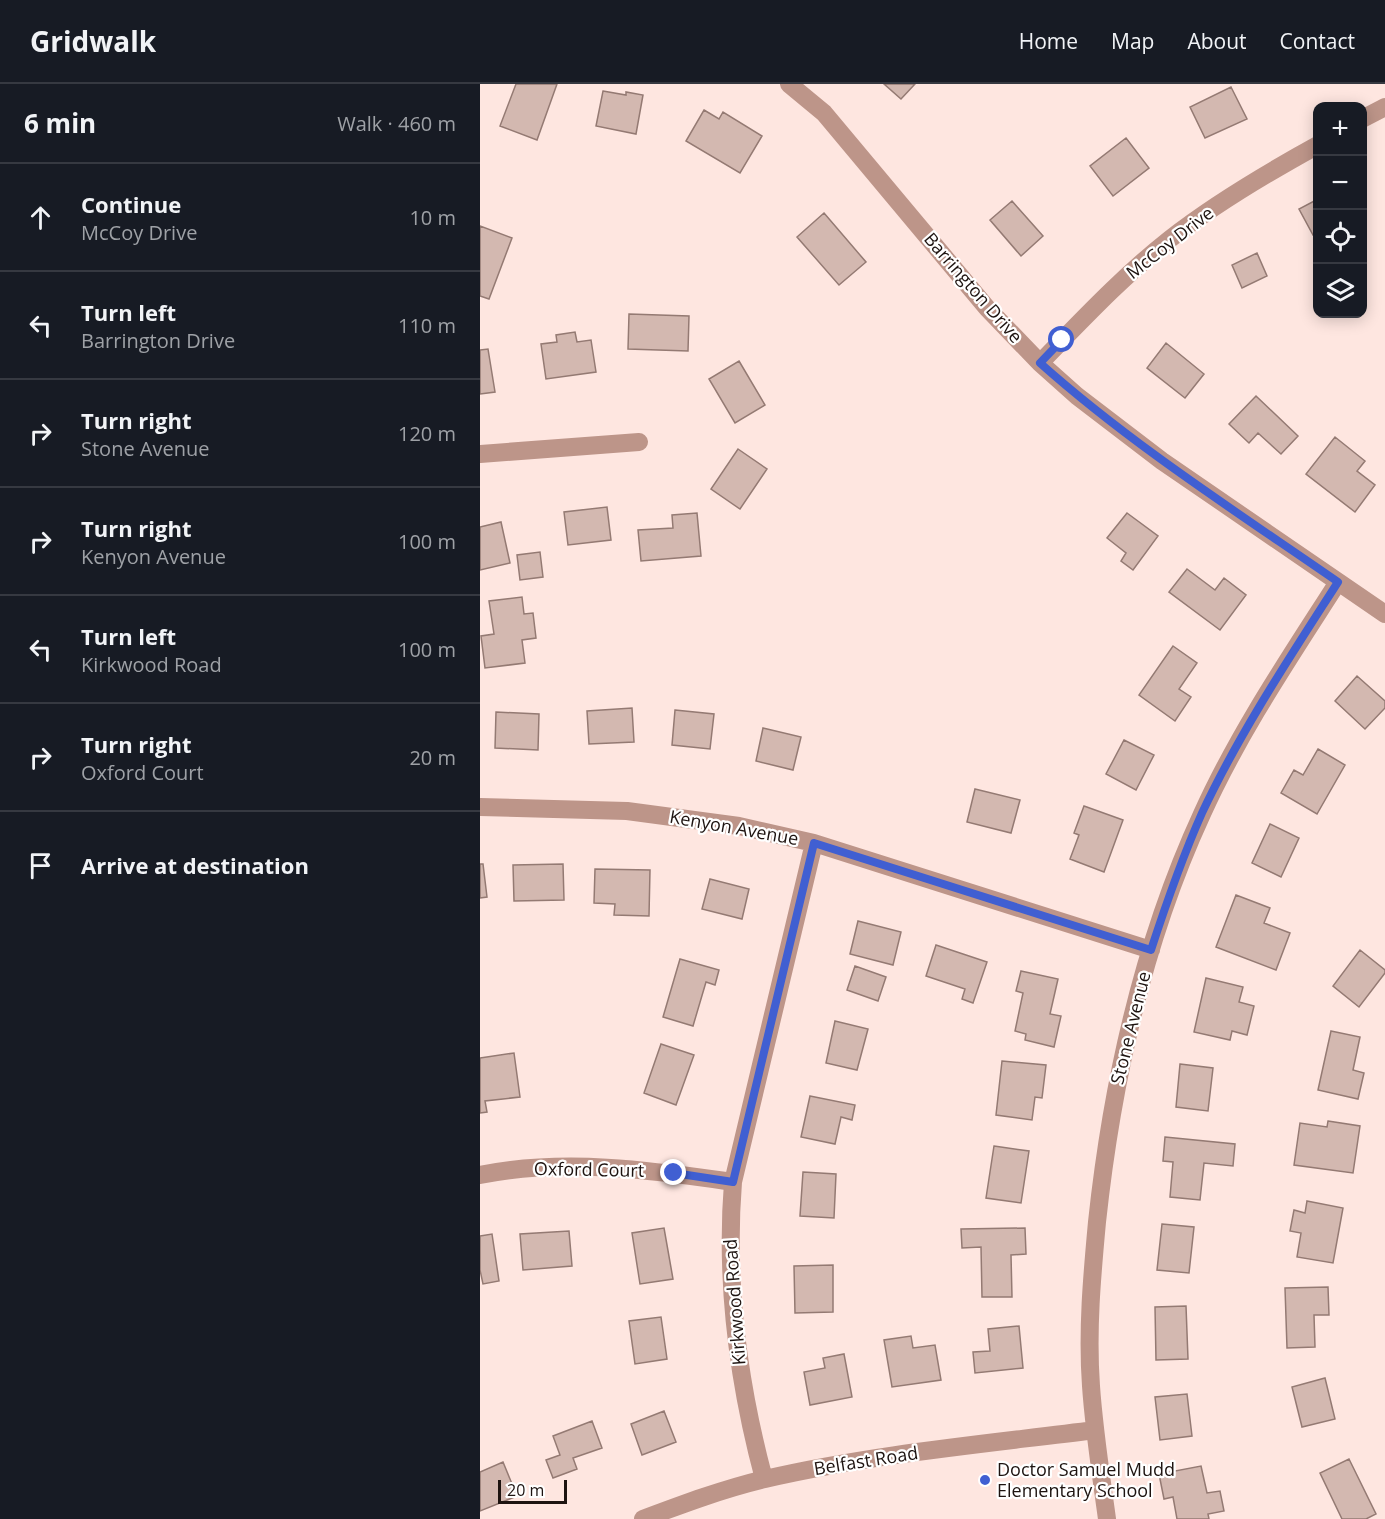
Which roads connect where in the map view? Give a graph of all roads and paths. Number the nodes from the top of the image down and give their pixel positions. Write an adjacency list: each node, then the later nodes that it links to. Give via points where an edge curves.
1 (789, 84): 5 (street, Barrington Drive, via 824,113 854,146 987,308)
2 (1385, 107): 3 (street)
3 (1367, 116)
4 (1313, 147): 5 (street, McCoy Drive, via 1170,238)
5 (1040, 363): 8 (street, Barrington Drive, via 1117,428)
6 (639, 442): 7 (street)
7 (480, 453)
8 (1338, 582): 9 (street, Barrington Drive); 12 (street, Stone Avenue, via 1234,751 1174,881)
9 (1385, 614)
10 (480, 807): 11 (street, Kenyon Avenue, via 638,813 739,826)
11 (814, 843): 12 (street, Kenyon Avenue); 14 (street, Kirkwood Road)
12 (1151, 950): 15 (street, Stone Avenue, via 1126,1041 1105,1150 1090,1322)
13 (480, 1175): 14 (street, Oxford Court, via 531,1169 607,1168)
14 (733, 1182): 16 (street, Kirkwood Road, via 730,1223 735,1335 750,1426)
15 (1095, 1430): 16 (street, Belfast Road, via 893,1456); 18 (street, Stone Avenue)
16 (764, 1479): 17 (street, Belfast Road)
17 (643, 1519)
18 (1107, 1519)

